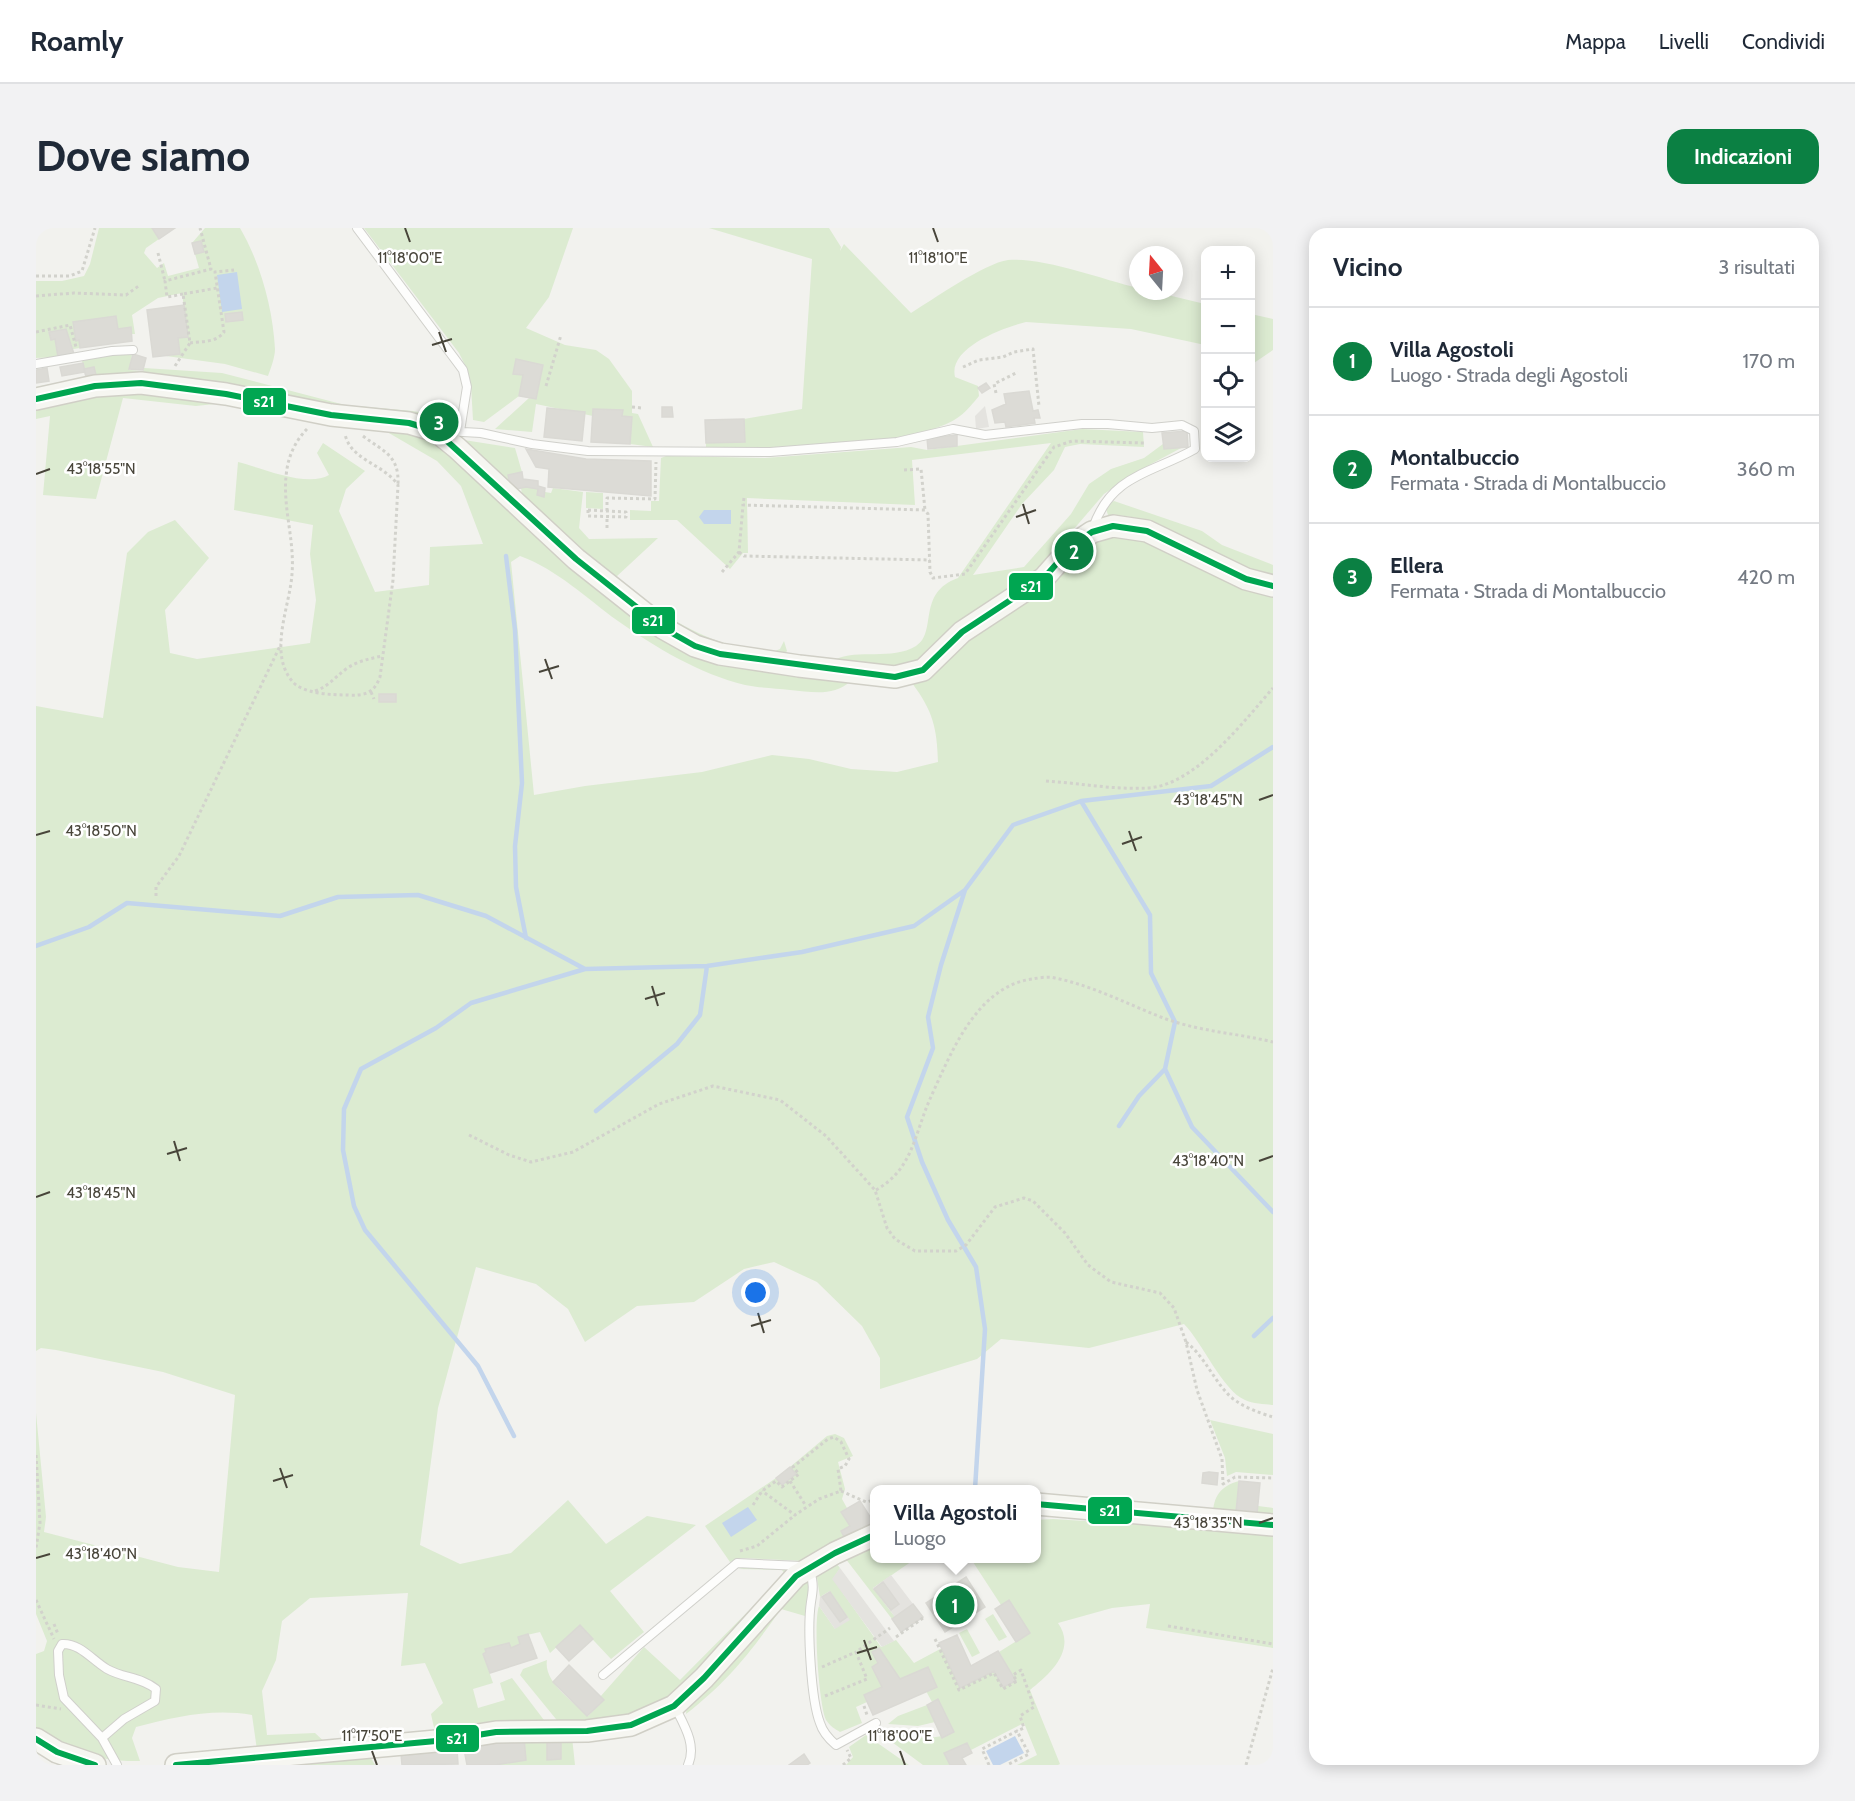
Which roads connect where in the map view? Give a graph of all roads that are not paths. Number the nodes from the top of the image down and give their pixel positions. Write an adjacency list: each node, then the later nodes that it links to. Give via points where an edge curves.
1 (357, 228): 6 (lane, via 463,370 467,387)
2 (133, 351): 3 (lane)
3 (36, 364)
4 (36, 399): 5 (street, via 95,386 141,383 226,394 346,417 409,423)
5 (436, 431): 6 (lane); 7 (street, via 576,559 663,628 695,646 732,656 895,677 909,675 923,670 983,616 1026,593 1074,544)
6 (460, 431): 7 (lane, via 575,450 655,452 811,450 897,442 953,429 985,435 1082,424 1159,428 1182,425 1194,431 1195,449 1139,474 1108,497 1101,505)
7 (1092, 532): 8 (street, via 1113,526 1146,531 1246,579)
8 (1273, 586)
9 (1041, 1504): 10 (street)
10 (1273, 1525)
11 (870, 1538): 12 (street)
12 (809, 1567): 13 (lane, via 737,1563); 14 (street, via 796,1576); 15 (lane, via 814,1583 813,1672 820,1724 826,1737 836,1745)
13 (603, 1675)
14 (674, 1706): 20 (street, via 608,1730 496,1732); 21 (lane, via 687,1731 693,1755)
15 (876, 1723)
16 (102, 1738): 16 (lane, via 64,1698 59,1648 62,1644 70,1643 108,1669 156,1689 155,1701); 19 (lane)
17 (36, 1739): 18 (street, via 57,1752)
18 (95, 1765)
19 (117, 1765)
20 (176, 1765)
21 (688, 1765)

